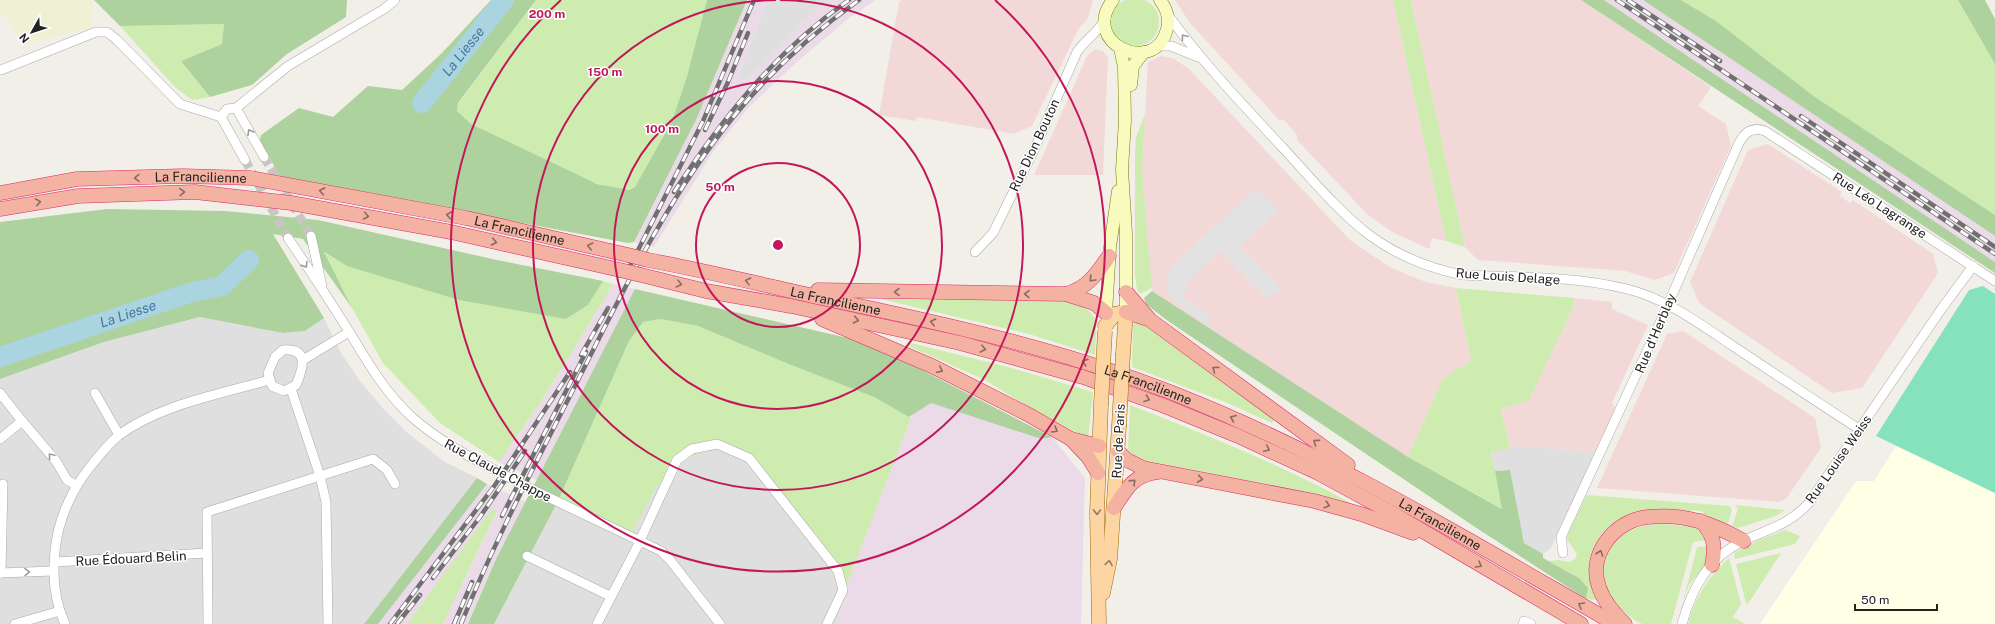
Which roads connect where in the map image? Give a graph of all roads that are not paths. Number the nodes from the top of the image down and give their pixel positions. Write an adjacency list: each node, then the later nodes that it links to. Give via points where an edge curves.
1 (395, 0): 12 (street, via 288,66)
2 (1113, 0): 5 (main road, via 1106,12)
3 (1160, 0): 4 (main road)
4 (1168, 15): 8 (main road, via 1167,32); 10 (street, Rue Louis Delage, one-way to 4)
5 (1105, 20): 6 (street, Rue Dion Bouton); 7 (main road, Rue de Paris, via 1107,33)
6 (1092, 37): 7 (street, via 1103,36); 23 (street, Rue Dion Bouton, via 1077,52 1033,152 993,233)
7 (1116, 45): 9 (main road, via 1132,53); 14 (main road, Rue de Paris, via 1124,67)
8 (1157, 46): 9 (main road); 10 (street, via 1177,48)
9 (1144, 52): 14 (main road, Rue de Paris, via 1133,66)
10 (1201, 59): 31 (street, Rue Louis Delage, via 1340,209 1368,234 1398,253 1429,267 1456,273 1587,281 1637,292)
11 (1, 70): 13 (street, via 96,32 107,32 180,104)
12 (236, 108): 13 (street, via 227,110); 16 (street, one-way to 12)
13 (221, 117): 17 (street)
14 (1125, 120): 18 (main road, Rue de Paris)
15 (1765, 131): 25 (street, Rue Léo Lagrange); 31 (street, Rue d'Herblay, via 1753,129 1742,137)
16 (264, 157)
17 (245, 160)
18 (1122, 170): 24 (main road, Rue de Paris); 29 (main road, Rue de Paris)
19 (0, 192): 27 (highway, La Francilienne, one-way to 19, bridge, via 466,218 251,178 183,176 77,179)
20 (0, 209): 32 (highway, La Francilienne, one-way to 32, bridge, via 78,196 195,192 291,203 451,232 706,291)
21 (310, 236): 28 (street)
22 (288, 238): 28 (street, Rue Claude Chappe, one-way to 28)
23 (975, 252)
24 (1109, 256): 30 (highway, one-way to 30, via 1090,282 1077,291); 35 (main road, Rue de Paris)
25 (1973, 266): 26 (street, Rue Léo Lagrange); 44 (street, Rue Louise Weiss)
26 (1995, 281)
27 (786, 290): 30 (highway, one-way to 27); 56 (highway, La Francilienne, one-way to 27, via 1340,468 1248,424 1173,393 1085,362 979,332)
28 (323, 291): 36 (street, Rue Claude Chappe)
29 (1126, 292): 33 (main road, Rue de Paris); 34 (highway)
30 (1066, 294): 35 (highway, via 1094,303)
31 (1668, 305): 44 (street, Rue Louis Delage); 63 (street, Rue d'Herblay, via 1560,537)
32 (791, 306): 47 (highway, one-way to 47, via 932,366); 61 (highway, La Francilienne, one-way to 61, via 1001,353 1135,395 1238,436 1318,473)
33 (1126, 312): 34 (highway); 35 (main road, Rue de Paris); 35 (main road, via 1118,312)
34 (1150, 320): 56 (highway, one-way to 34)
35 (1111, 327): 43 (main road, Rue de Paris, bridge, via 1101,404); 43 (main road, Rue de Paris, bridge, via 1123,354)
36 (349, 332): 37 (street); 60 (street, Rue Claude Chappe, bridge, via 389,392 413,418 440,439 465,455)
37 (303, 360): 38 (street, via 298,353 283,350 275,357 268,373); 39 (street, via 303,368)
38 (269, 380): 39 (street, via 277,389); 45 (street, via 173,408)
39 (292, 389): 52 (street)
40 (0, 393): 42 (street)
41 (94, 393): 45 (street)
42 (22, 421): 46 (street); 55 (street, one-way to 42, via 67,480 56,461)
43 (1109, 423): 48 (main road, Rue de Paris); 49 (main road, Rue de Paris)
44 (1859, 429): 59 (street, Rue Louise Weiss, via 1803,509 1784,524)
45 (119, 435): 55 (street, via 105,447)
46 (0, 439)
47 (1071, 439): 48 (highway); 51 (highway, via 1088,457)
48 (1099, 446): 49 (main road); 51 (main road, Rue de Paris)
49 (1117, 447): 50 (highway, via 1133,464); 57 (main road, Rue de Paris)
50 (1162, 472): 57 (highway, one-way to 50, via 1137,478); 61 (highway, one-way to 61, via 1314,501 1362,514)
51 (1098, 473): 70 (main road, Rue de Paris, one-way to 70, via 1096,549)
52 (320, 476): 54 (street, via 373,459 387,470); 62 (street, via 207,512); 74 (street, via 326,502)
53 (3, 484): 67 (street)
54 (395, 484)
55 (76, 485): 66 (street, via 62,513 55,545)
56 (1393, 497): 79 (highway, La Francilienne, one-way to 56)
57 (1114, 508): 70 (main road, Rue de Paris, one-way to 57, via 1110,559)
58 (1701, 521): 59 (highway); 65 (highway, via 1713,536); 80 (highway, one-way to 58, via 1603,597 1596,577 1600,553 1607,539 1622,526 1639,518 1666,516)
59 (1744, 541): 65 (street, Rue Louise Weiss)
60 (639, 542): 68 (street); 76 (street, Rue Claude Chappe, via 660,551 670,560); 77 (street, via 677,460 692,449 718,444 749,458 838,571 843,590)
61 (1446, 545): 78 (highway, La Francilienne, one-way to 78)
62 (207, 553): 66 (street, Rue Édouard Belin); 73 (street)
63 (1563, 553)
64 (527, 556): 68 (street)
65 (1712, 565): 81 (street, Rue Louise Weiss, via 1689,598)
66 (54, 566): 67 (street, Rue Édouard Belin, one-way to 66); 69 (street)
67 (1, 573)
68 (610, 596): 75 (street)
69 (60, 612): 71 (street); 72 (street)
70 (1099, 619)
71 (15, 624)
72 (65, 624)
73 (208, 624)
74 (328, 624)
75 (597, 624)
76 (720, 624)
77 (827, 624)
78 (1581, 624)
79 (1614, 624)
80 (1626, 624)
81 (1682, 624)

